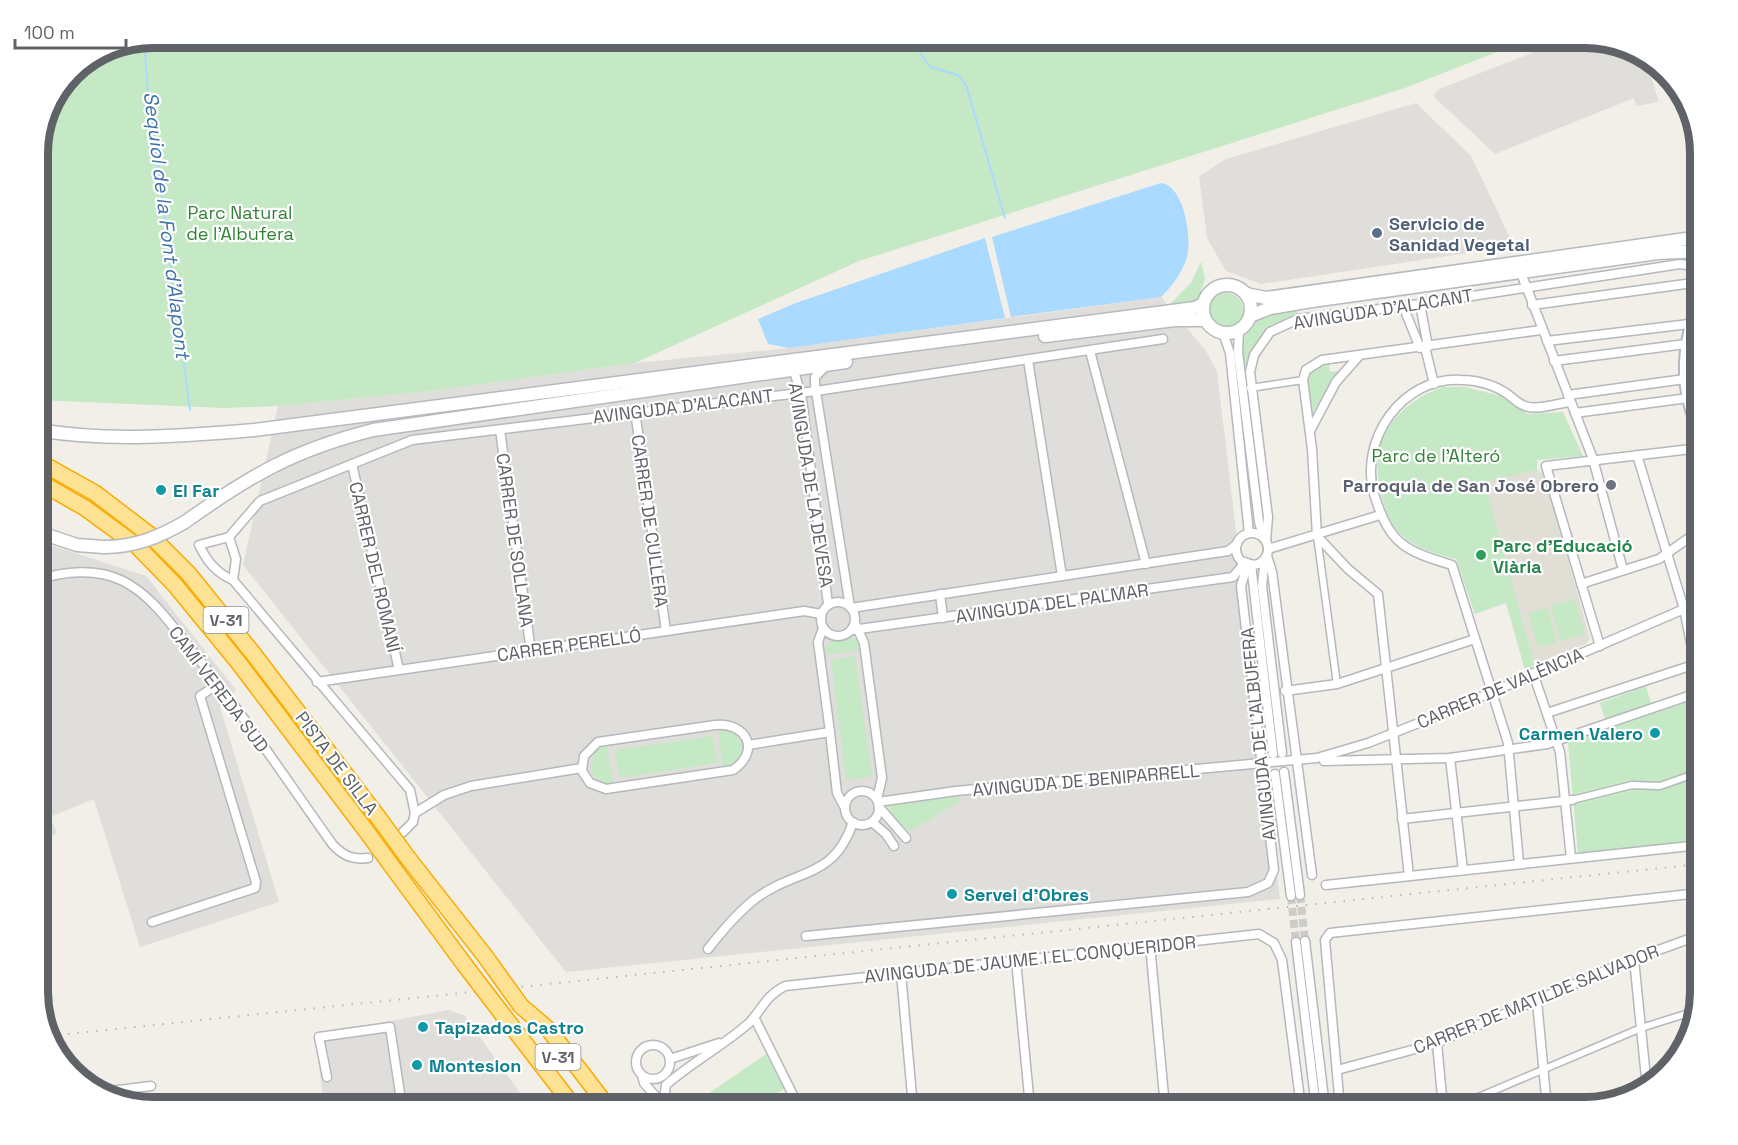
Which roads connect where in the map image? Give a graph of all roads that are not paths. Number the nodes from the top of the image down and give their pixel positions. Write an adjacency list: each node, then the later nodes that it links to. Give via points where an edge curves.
1 (1690, 239): 7 (main road, AVINGUDA D'ALACANT, via 1266,298)
2 (1690, 252): 4 (main road, AVINGUDA D'ALACANT)
3 (1690, 266): 6 (street, AVINGUDA D'ALACANT)
4 (1521, 273): 6 (street); 12 (main road, AVINGUDA D'ALACANT, via 1270,308)
5 (1690, 283): 10 (street, AVINGUDA D'ALACANT)
6 (1525, 288): 9 (street, AVINGUDA D'ALACANT); 10 (street)
7 (1246, 294): 8 (main road, via 1233,285 1219,286); 12 (main road)
8 (1203, 304): 13 (main road); 40 (main road, AVINGUDA D'ALACANT, via 510,396)
9 (1420, 304): 11 (street, AVINGUDA D'ALACANT); 21 (street)
10 (1533, 305): 16 (street)
11 (1402, 306): 21 (street); 32 (street, AVINGUDA D'ALACANT, via 1298,319 1269,332 1254,355)
12 (1250, 316): 15 (main road)
13 (1205, 320): 17 (main road); 26 (main road, AVINGUDA D'ALACANT, via 1175,320)
14 (1689, 324): 19 (street); 20 (street)
15 (1239, 330): 17 (main road); 57 (street, AVINGUDA DE L'ALBUFERA, via 1259,522)
16 (1541, 330): 19 (street); 21 (street)
17 (1222, 333): 51 (street, via 1230,353)
18 (1163, 339): 22 (street, AVINGUDA D'ALACANT)
19 (1546, 341): 25 (street)
20 (1686, 344): 25 (street); 29 (street)
21 (1424, 347): 23 (street); 31 (street)
22 (1090, 351): 24 (street, AVINGUDA D'ALACANT); 60 (street)
23 (1358, 357): 28 (street, via 1322,360 1306,370); 43 (street, via 1336,381)
24 (1028, 360): 33 (street, AVINGUDA D'ALACANT); 62 (street)
25 (1554, 361): 35 (street)
26 (827, 364): 27 (main road, AVINGUDA D'ALACANT); 33 (street, AVINGUDA DE LA DEVESA, via 815,377)
27 (789, 370): 34 (street, AVINGUDA DE LA DEVESA, via 795,374); 40 (main road, AVINGUDA D'ALACANT)
28 (1303, 380): 32 (street); 43 (street)
29 (1685, 383): 30 (street); 35 (street); 36 (street)
30 (1690, 383)
31 (1434, 384): 35 (street, via 1461,379 1484,383 1528,407); 50 (street, via 1400,404 1379,431 1371,467)
32 (1250, 388): 57 (street, AVINGUDA D'ALACANT, via 1268,517)
33 (816, 391): 34 (street, AVINGUDA D'ALACANT); 68 (street, AVINGUDA DE LA DEVESA)
34 (800, 392): 38 (street, AVINGUDA D'ALACANT); 67 (street, AVINGUDA DE LA DEVESA)
35 (1569, 398): 39 (street)
36 (1688, 398): 37 (street); 39 (street)
37 (1690, 403)
38 (635, 411): 41 (street, AVINGUDA D'ALACANT); 75 (street, CARRER DE CULLERA)
39 (1575, 413): 46 (street)
40 (372, 423): 42 (main road, via 183,436 94,437); 52 (main road, bridge, via 276,463 165,534 140,543 77,545)
41 (500, 430): 47 (street, AVINGUDA D'ALACANT, via 412,440); 79 (street, CARRER DE SOLLANA)
42 (48, 431)
43 (1310, 431): 53 (street)
44 (1690, 449): 45 (street)
45 (1637, 455): 46 (street); 58 (street)
46 (1593, 459): 61 (street); 65 (street, via 1546,466)
47 (352, 464): 54 (street, AVINGUDA D'ALACANT, via 260,501); 82 (street, CARRER DEL ROMANÍ)
48 (48, 467): 135 (highway, PISTA DE SILLA / V-31, bridge, via 95,493 150,535 188,573)
49 (48, 487): 137 (highway, PISTA DE SILLA / V-31, bridge, via 85,508 136,546 175,585)
50 (1380, 515): 53 (street); 77 (street, via 1407,549 1452,565)
51 (1249, 533): 56 (street); 57 (street, via 1257,534)
52 (48, 535)
53 (1317, 536): 57 (street); 80 (street, via 1378,594); 86 (street)
54 (229, 537): 64 (street, via 236,559); 64 (street, via 198,545 221,575)
55 (1690, 537): 58 (street)
56 (1237, 544): 59 (street, via 1238,554); 60 (street, AVINGUDA DEL PALMAR, via 1228,552)
57 (1266, 548): 59 (street); 59 (street, AVINGUDA DE L'ALBUFERA, via 1262,586 1277,754); 87 (street, AVINGUDA DE L'ALBUFERA)
58 (1667, 553): 61 (street); 70 (street)
59 (1248, 563): 72 (street, AVINGUDA DEL PALMAR, via 1233,577); 100 (street, AVINGUDA DE L'ALBUFERA, via 1241,586)
60 (1146, 564): 62 (street, AVINGUDA DEL PALMAR)
61 (1623, 570): 65 (street)
62 (1062, 576): 66 (street, AVINGUDA DEL PALMAR)
63 (48, 577): 85 (street, CAMÍ VEREDA SUD, via 93,573 120,579 137,589 151,600)
64 (233, 580): 84 (street)
65 (1581, 584): 78 (street)
66 (940, 594): 68 (street, AVINGUDA DEL PALMAR); 72 (street)
67 (828, 604): 68 (street, via 841,601); 71 (street)
68 (851, 607): 74 (street)
69 (1690, 608): 70 (street, CARRER DE VALÈNCIA)
70 (1684, 609): 76 (street); 78 (street, CARRER DE VALÈNCIA)
71 (821, 614): 73 (street); 75 (street, CARRER PERELLÓ, via 804,611)
72 (943, 618): 74 (street, AVINGUDA DEL PALMAR)
73 (822, 628): 74 (street, via 838,637); 91 (street, via 818,642)
74 (855, 628): 105 (street, via 864,642 882,778)
75 (666, 631): 79 (street, CARRER PERELLÓ)
76 (1690, 634)
77 (1475, 639): 80 (street); 88 (street)
78 (1600, 646): 83 (street, CARRER DE VALÈNCIA)
79 (531, 651): 82 (street, CARRER PERELLÓ)
80 (1386, 669): 86 (street); 92 (street)
81 (1690, 669): 90 (street)
82 (399, 670): 84 (street, CARRER PERELLÓ)
83 (1533, 673): 88 (street, CARRER DE VALÈNCIA); 90 (street)
84 (317, 682): 108 (street, via 410,790)
85 (218, 684): 117 (street, CAMÍ VEREDA SUD, via 333,845 355,860); 126 (street, via 200,696 243,833 255,888)
86 (1337, 684): 87 (street)
87 (1285, 691): 98 (street, AVINGUDA DE L'ALBUFERA)
88 (1492, 691): 92 (street, CARRER DE VALÈNCIA); 95 (street)
89 (1690, 694): 93 (street)
90 (1547, 713): 93 (street)
91 (830, 732): 94 (street); 107 (street, via 837,793)
92 (1392, 734): 97 (street); 99 (street, CARRER DE VALÈNCIA)
93 (1556, 741): 95 (street); 104 (street)
94 (748, 745): 101 (street, via 744,760 733,770 675,780 606,789 590,783); 101 (street, via 739,729 715,725 598,742 584,756)
95 (1509, 750): 96 (street); 106 (street)
96 (1450, 758): 97 (street); 109 (street)
97 (1395, 760): 99 (street); 110 (street)
98 (1295, 761): 99 (street, CARRER DE VALÈNCIA); 100 (street, AVINGUDA DE BENIPARRELL); 121 (street, AVINGUDA DE L'ALBUFERA)
99 (1307, 761)
100 (1262, 764): 105 (street, AVINGUDA DE BENIPARRELL, via 891,798); 127 (street, AVINGUDA DE L'ALBUFERA, via 1274,870 1268,883 1248,892)
101 (582, 768): 108 (street, via 471,786 444,795)
102 (1280, 773): 125 (street, AVINGUDA DE L'ALBUFERA)
103 (1690, 776): 104 (street, via 1660,786 1632,785)
104 (1569, 800): 106 (street); 118 (street)
105 (878, 803): 107 (street, via 867,792 858,792 850,796); 112 (street); 114 (street)
106 (1515, 806): 109 (street); 119 (street)
107 (845, 808): 111 (street)
108 (415, 813): 113 (street, via 413,822)
109 (1456, 813): 110 (street); 120 (street)
110 (1402, 819): 122 (street)
111 (852, 822): 112 (street); 130 (street, via 846,843 827,864 757,898)
112 (872, 822): 115 (street)
113 (403, 832)
114 (906, 838)
115 (894, 846)
116 (1690, 846): 118 (street)
117 (368, 858)
118 (1571, 858): 119 (street)
119 (1519, 863): 120 (street)
120 (1463, 870): 122 (street)
121 (1312, 875)
122 (1409, 876): 123 (street)
123 (1326, 885)
124 (1690, 894): 144 (street, via 1327,935)
125 (1295, 895)
126 (152, 922)
127 (806, 936)
128 (1690, 939): 131 (street, CARRER DE MATILDE SALVADOR)
129 (1150, 945): 132 (street, AVINGUDA DE JAUME I EL CONQUERIDOR); 162 (street); 163 (street, AVINGUDA DE JAUME I EL CONQUERIDOR, via 1259,934 1274,943 1282,960)
130 (708, 949)
131 (1634, 958): 134 (street, CARRER DE MATILDE SALVADOR); 139 (street)
132 (1016, 960): 133 (street, AVINGUDA DE JAUME I EL CONQUERIDOR); 161 (street)
133 (901, 973): 138 (street, AVINGUDA DE JAUME I EL CONQUERIDOR, via 784,986 768,997); 160 (street)
134 (1537, 1001): 141 (street, CARRER DE MATILDE SALVADOR); 145 (street)
135 (521, 1006): 155 (highway, PISTA DE SILLA / V-31); 156 (highway, via 549,1030)
136 (1687, 1013): 139 (street)
137 (503, 1015): 153 (highway, via 520,1048); 154 (highway, PISTA DE SILLA / V-31)
138 (754, 1017): 140 (street); 159 (street)
139 (1641, 1028): 145 (street); 149 (street)
140 (728, 1040): 142 (street); 146 (street)
141 (1437, 1043): 144 (street, CARRER DE MATILDE SALVADOR); 167 (street)
142 (670, 1059): 143 (street); 147 (street, via 661,1047 646,1046 636,1059)
143 (668, 1070): 146 (street); 147 (street, via 656,1078)
144 (1337, 1070): 166 (street)
145 (1544, 1072): 168 (street); 169 (street)
146 (680, 1073): 158 (street, via 666,1085)
147 (642, 1075): 157 (street)
148 (327, 1077): 152 (street, via 319,1037 390,1027)
149 (1646, 1077)
150 (151, 1086): 151 (street)
151 (126, 1093)
152 (400, 1097)
153 (555, 1097)
154 (566, 1097)
155 (589, 1097)
156 (600, 1097)
157 (657, 1097)
158 (664, 1097)
159 (794, 1097)
160 (913, 1097)
161 (1029, 1097)
162 (1164, 1097)
163 (1300, 1097)
164 (1315, 1097): 165 (street, via 1301,941)
165 (1324, 1097)
166 (1339, 1097)
167 (1442, 1097)
168 (1480, 1097)
169 (1546, 1097)

